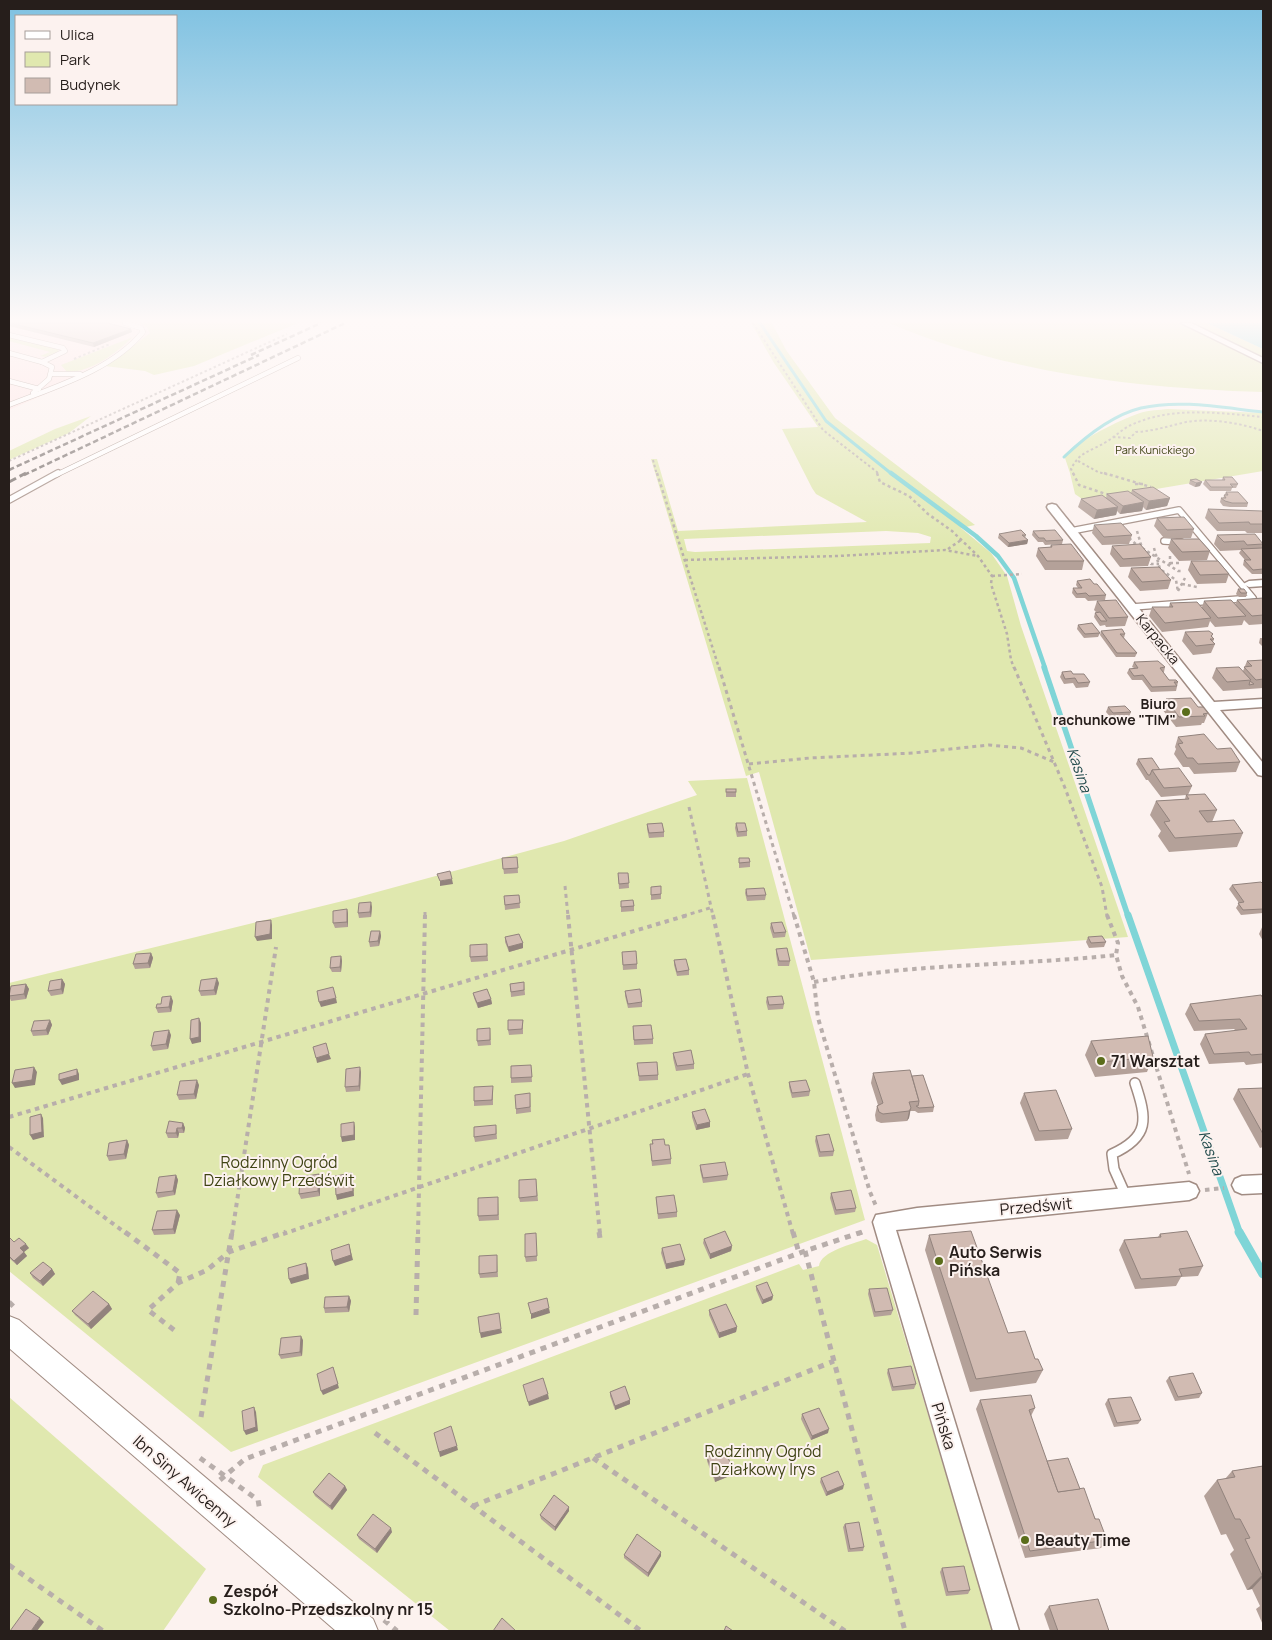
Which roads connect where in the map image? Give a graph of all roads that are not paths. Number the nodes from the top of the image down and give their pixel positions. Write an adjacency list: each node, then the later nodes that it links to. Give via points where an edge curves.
1 (20, 400): 4 (lane)
2 (23, 400): 4 (lane)
3 (212, 400): 6 (lane)
4 (16, 402): 5 (lane)
5 (9, 406)
6 (9, 500)
7 (1052, 507): 8 (street, Karpacka)
8 (1071, 531): 12 (lane, via 1179,510); 15 (street, Karpacka)
9 (1164, 541): 10 (lane)
10 (1189, 542)
11 (1197, 542): 12 (lane)
12 (1205, 542): 13 (lane)
13 (1245, 584): 14 (street); 15 (lane, via 1253,598)
14 (1263, 584)
15 (1132, 607): 17 (street, Karpacka)
16 (1263, 702): 17 (street)
17 (1212, 706): 18 (street, Karpacka)
18 (1263, 772)
19 (1134, 1083): 23 (lane, via 1143,1106 1144,1129 1138,1140 1112,1154 1114,1169)
20 (1263, 1184): 21 (street)
21 (1242, 1185)
22 (1190, 1187): 23 (street, Przedświt)
23 (1127, 1198): 24 (street, Przedświt)
24 (883, 1222): 27 (street, Pińska)
25 (9, 1330): 26 (street, Ibn Siny Awicenny)
26 (361, 1631)
27 (1006, 1631)

